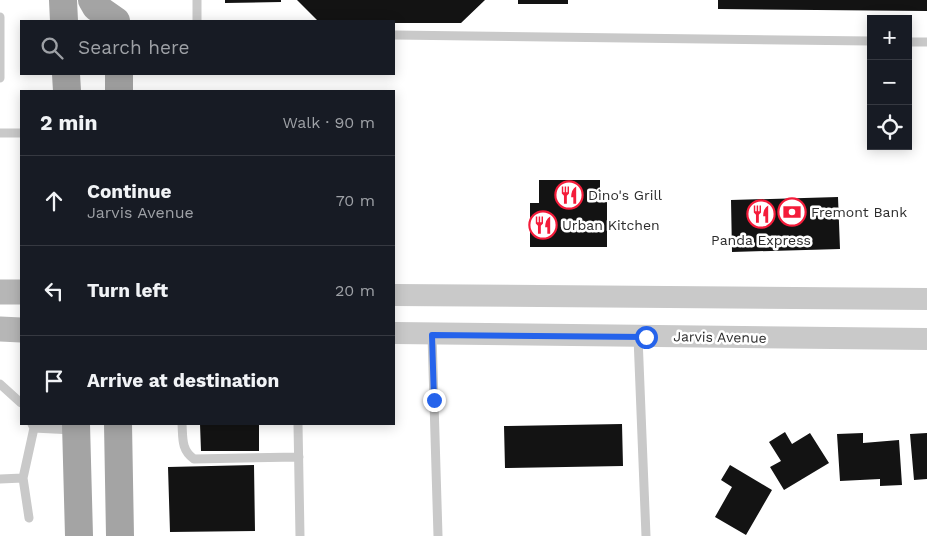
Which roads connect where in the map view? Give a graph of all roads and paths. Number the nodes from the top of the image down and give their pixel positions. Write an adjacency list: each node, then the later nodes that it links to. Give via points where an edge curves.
1 (63, 0): 6 (main road)
2 (92, 0): 7 (main road, via 96,7)
3 (118, 0): 8 (main road)
4 (197, 0): 9 (lane)
5 (0, 17): 16 (lane)
6 (64, 20)
7 (116, 20)
8 (118, 20)
9 (196, 20)
10 (395, 34): 11 (lane)
11 (867, 41)
12 (912, 42): 13 (lane)
13 (927, 42)
14 (66, 75): 17 (main road)
15 (119, 75): 18 (main road)
16 (0, 78)
17 (67, 90)
18 (119, 90)
19 (20, 133): 20 (lane)
20 (0, 134)
21 (0, 292): 22 (main road)
22 (20, 292)
23 (395, 295): 24 (street)
24 (927, 299)
25 (0, 328): 26 (main road)
26 (20, 330)
27 (395, 333): 28 (street, Jarvis Avenue)
28 (432, 335): 29 (street, Jarvis Avenue); 45 (lane)
29 (638, 337): 30 (street, Jarvis Avenue); 46 (lane)
30 (927, 339)
31 (0, 384): 32 (lane)
32 (20, 402)
33 (118, 425): 43 (main road)
34 (182, 425): 38 (lane, via 183,444 194,459)
35 (298, 425): 38 (lane)
36 (33, 426): 37 (lane); 39 (lane)
37 (76, 427): 42 (main road)
38 (298, 457): 44 (lane)
39 (23, 478): 40 (lane); 41 (lane)
40 (0, 479)
41 (29, 518)
42 (79, 536)
43 (120, 536)
44 (300, 536)
45 (438, 536)
46 (646, 536)

